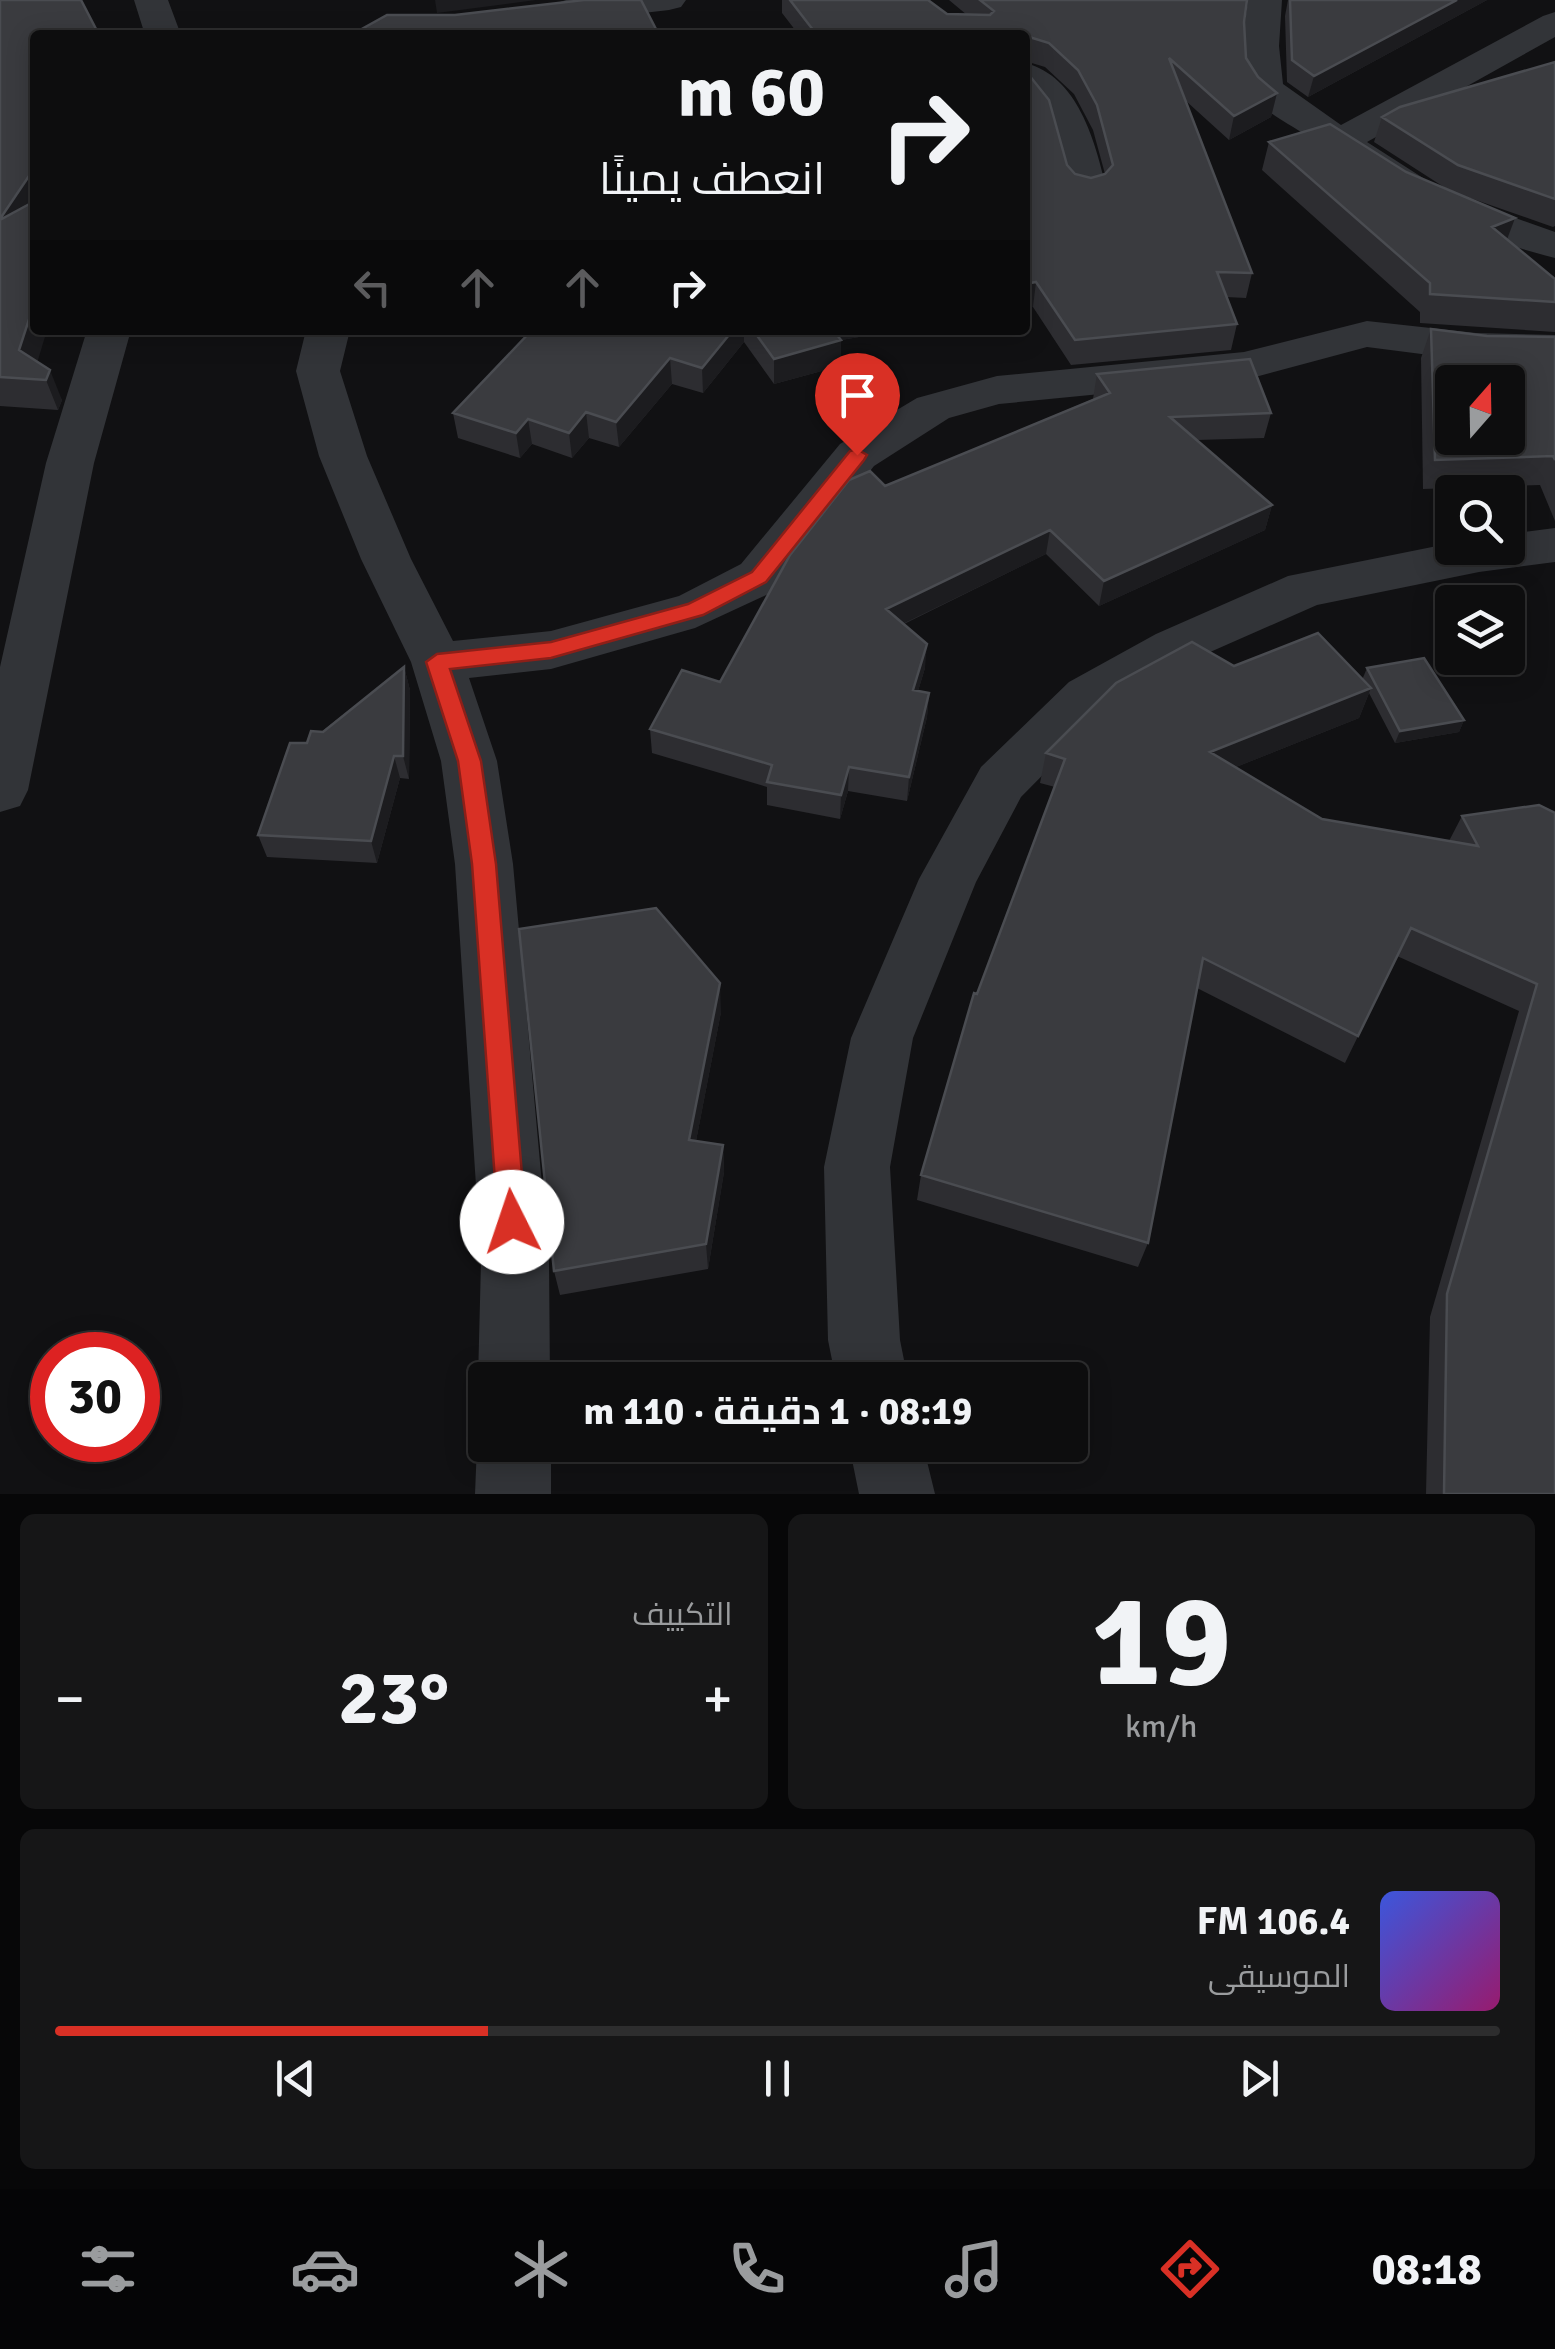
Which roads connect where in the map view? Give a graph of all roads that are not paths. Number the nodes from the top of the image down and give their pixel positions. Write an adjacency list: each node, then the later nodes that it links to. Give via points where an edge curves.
1 (151, 0): 7 (street)
2 (669, 0): 4 (street)
3 (1266, 0): 9 (street, via 1265,87)
4 (629, 2): 5 (street)
5 (536, 14)
6 (1555, 24): 9 (street)
7 (161, 30)
8 (1030, 78): 10 (street, via 1056,98 1072,127)
9 (1337, 143): 11 (street, via 1434,203)
10 (1086, 187)
11 (1555, 246)
12 (108, 335): 17 (street, via 70,463)
13 (327, 335): 16 (street, via 318,371 343,456)
14 (1555, 350): 16 (street, via 1367,334 1244,366 997,390 949,403 857,455 759,577 695,610 551,650)
15 (1555, 545): 19 (street, via 1306,589 1174,647 1088,696 1001,782 948,879 882,1038 858,1167)
16 (437, 662): 18 (street, via 469,761 484,864 515,1262)
17 (0, 790)
18 (514, 1362)
19 (868, 1362)
20 (514, 1462): 22 (street)
21 (889, 1462): 23 (street)
22 (514, 1494)
23 (896, 1494)

